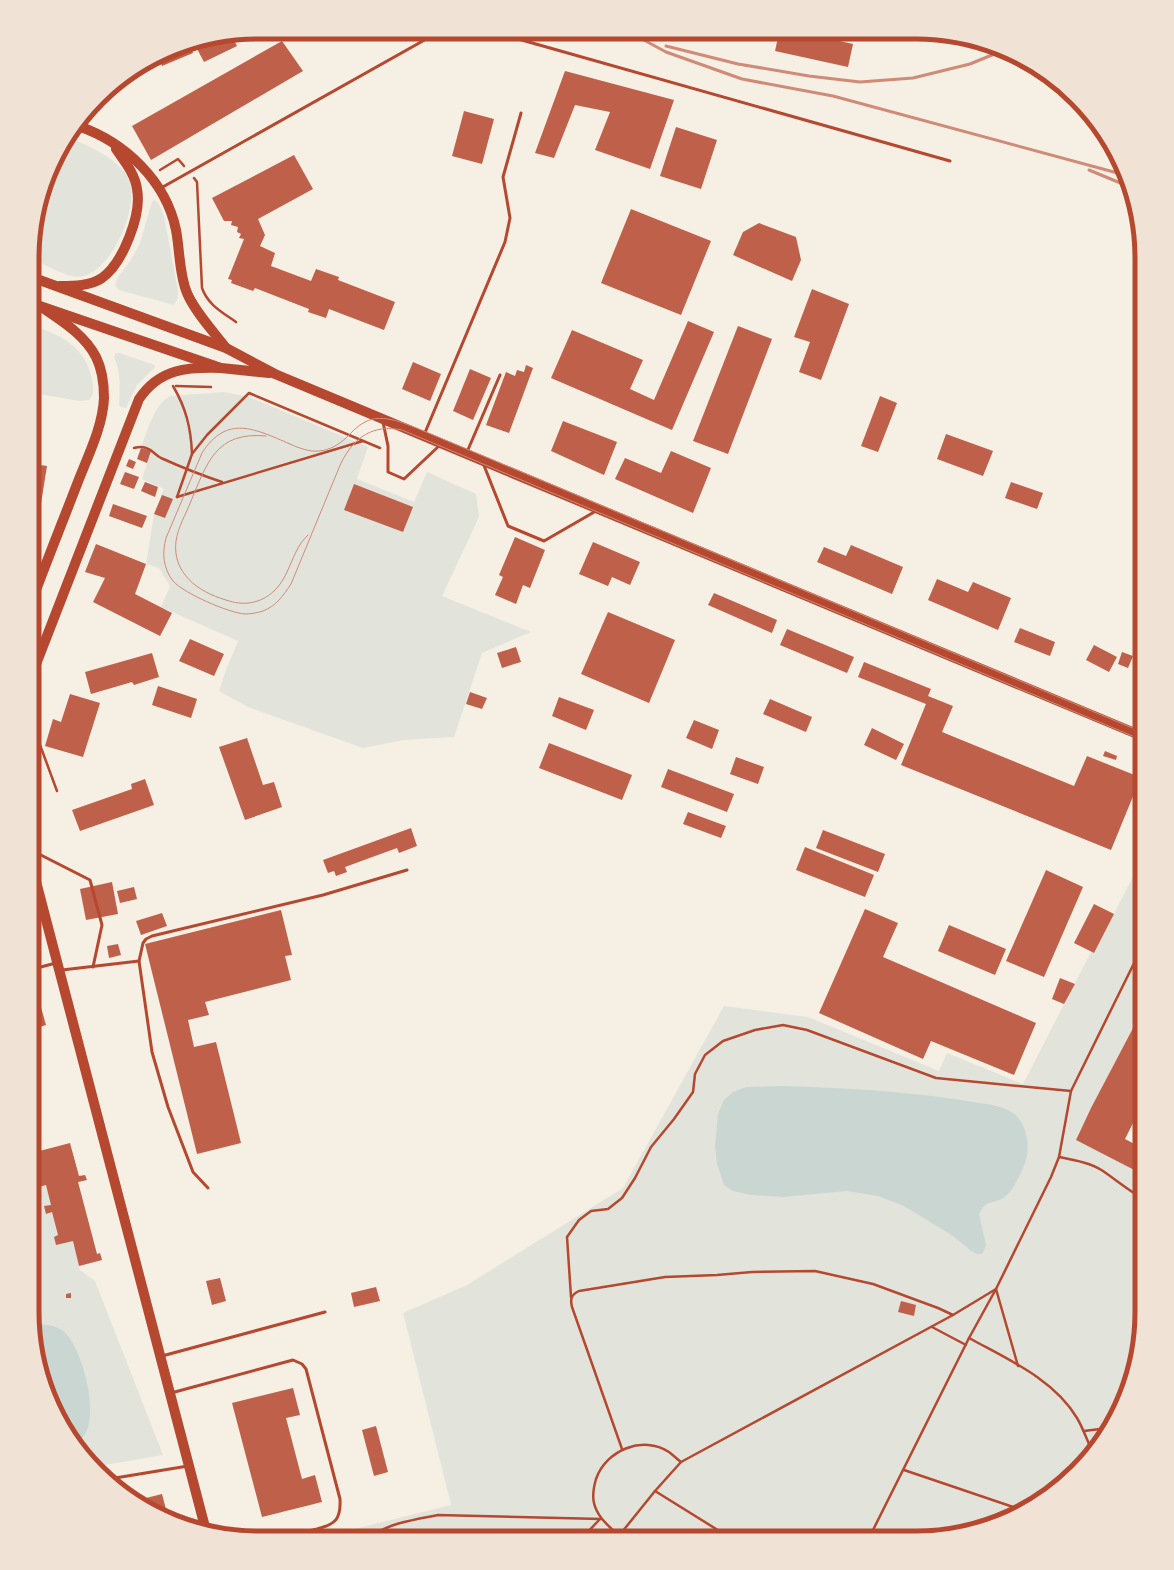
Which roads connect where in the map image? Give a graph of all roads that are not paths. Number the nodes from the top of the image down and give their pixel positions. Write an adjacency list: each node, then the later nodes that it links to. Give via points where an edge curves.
1 (425, 39): 7 (lane)
2 (518, 39): 6 (lane)
3 (521, 113): 17 (lane, via 503,177 510,218 505,242)
4 (82, 128): 5 (main road)
5 (113, 144): 7 (main road, via 138,162); 9 (main road, via 134,177 138,190 136,216 125,246 111,269 101,278 73,286)
6 (950, 161)
7 (160, 189): 12 (main road, via 176,229 187,294)
8 (39, 280): 9 (main road)
9 (52, 286): 12 (main road)
10 (39, 306): 13 (main road)
11 (39, 307): 22 (main road, via 68,325 96,356 103,378 104,399 90,450)
12 (226, 348): 14 (main road)
13 (221, 368): 14 (main road); 23 (main road, via 197,367 175,371 153,382 139,398)
14 (275, 374): 16 (main road)
15 (500, 375): 19 (lane)
16 (383, 418): 17 (main road); 18 (lane, via 388,472 404,479)
17 (424, 436): 18 (main road)
18 (442, 443): 19 (main road)
19 (467, 454): 20 (main road)
20 (481, 460): 21 (main road); 21 (lane, via 508,526 544,541)
21 (599, 509): 24 (main road)
22 (39, 582)
23 (39, 656)
24 (1135, 733)
25 (39, 854): 30 (lane, via 90,880 102,925)
26 (407, 870): 28 (lane, via 323,895 152,936 143,943)
27 (39, 893): 29 (main road)
28 (139, 961): 30 (lane); 32 (lane, via 152,1052 168,1107 193,1172)
29 (58, 966): 30 (lane); 31 (lane); 34 (main road)
30 (93, 967)
31 (39, 968)
32 (208, 1188)
33 (325, 1312): 34 (lane)
34 (160, 1356): 35 (main road)
35 (169, 1394): 36 (main road); 39 (lane, via 293,1360 302,1364 306,1369 340,1499 339,1515 335,1521 330,1526)
36 (188, 1466): 37 (lane); 38 (main road)
37 (115, 1478)
38 (204, 1525)
39 (310, 1531)

